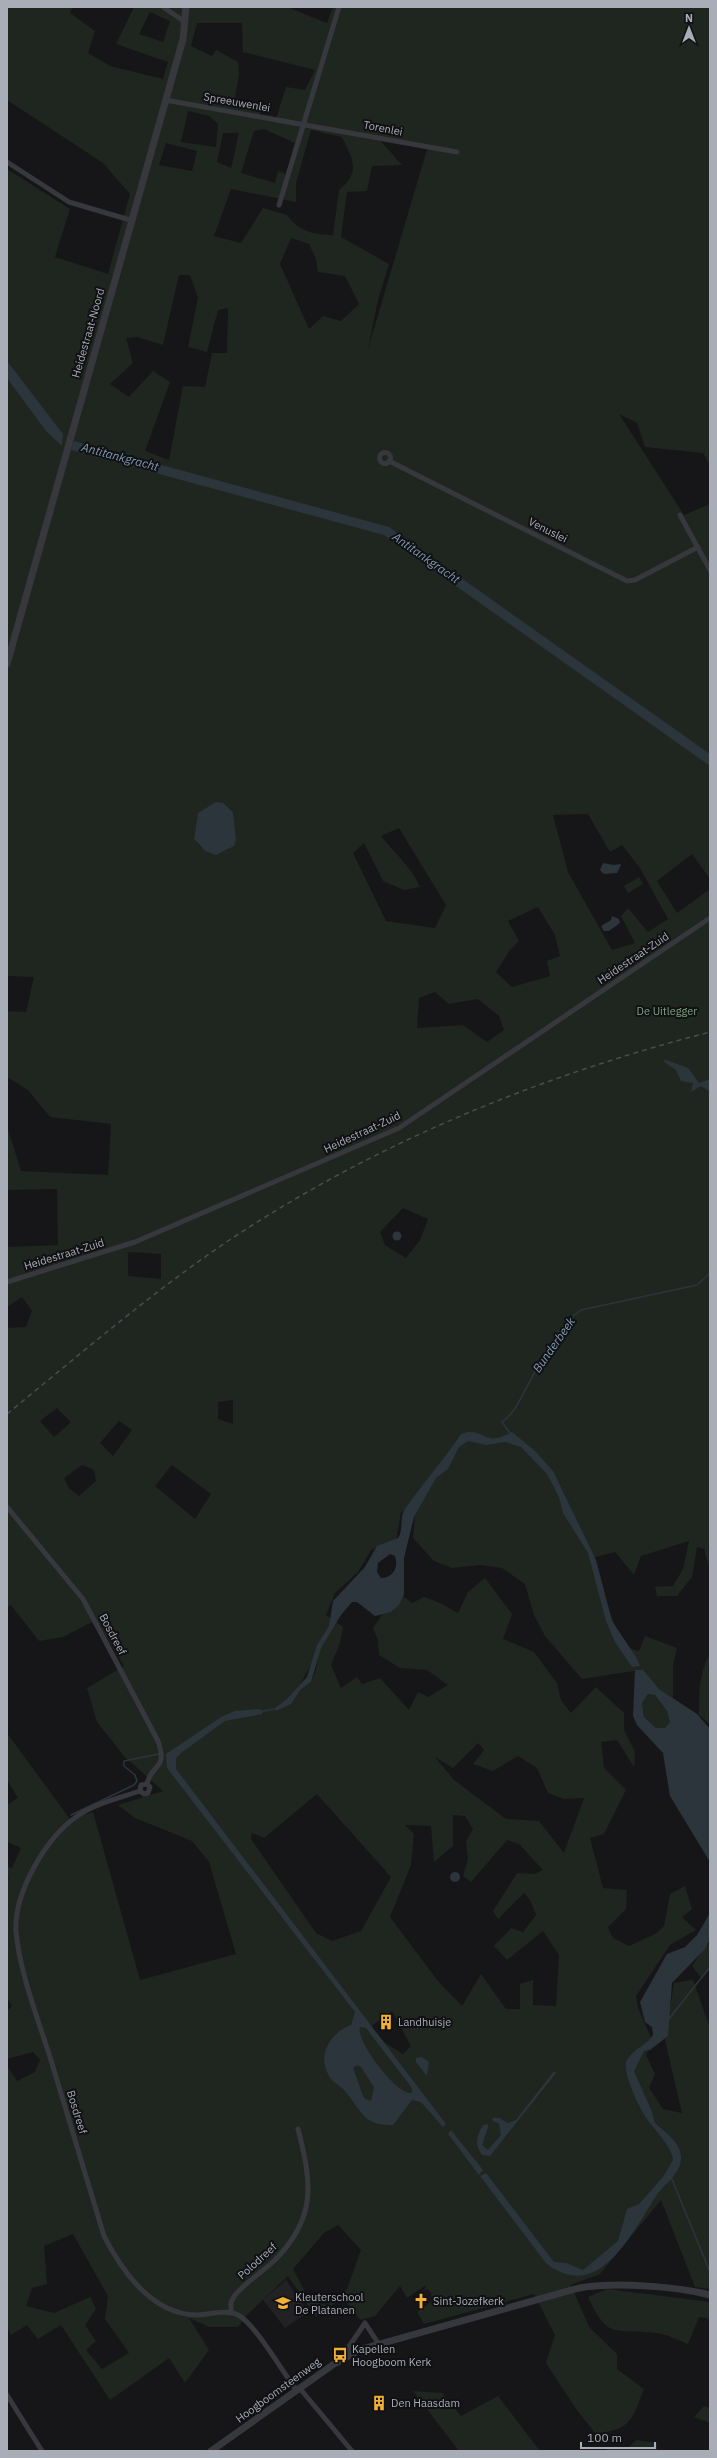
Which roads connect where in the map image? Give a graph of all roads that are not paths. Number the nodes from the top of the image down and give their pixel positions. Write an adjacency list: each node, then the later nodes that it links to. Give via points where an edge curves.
1 (163, 7): 4 (street)
2 (186, 7): 4 (street, Heidestraat-Noord)
3 (338, 7): 6 (street)
4 (185, 22): 5 (street, Heidestraat-Noord)
5 (165, 100): 6 (street, Spreeuwenlei); 10 (street, Heidestraat-Noord)
6 (304, 123): 7 (street, Torenlei); 9 (street)
7 (457, 152)
8 (7, 162): 10 (street, via 69,202)
9 (279, 205)
10 (130, 220): 15 (street, Heidestraat-Noord)
11 (389, 461): 13 (street, Venuslei, via 627,581 635,580)
12 (680, 515): 13 (street)
13 (698, 547): 14 (street)
14 (710, 570)
15 (7, 664)
16 (710, 918): 17 (street, Heidestraat-Zuid, via 399,1128 135,1242)
17 (7, 1282)
18 (7, 1507): 19 (street, Bosdreef, via 82,1599 156,1736 161,1761)
19 (147, 1784): 20 (street, Bosdreef, via 141,1785); 20 (street, Bosdreef, via 150,1787 148,1793)
20 (140, 1791): 23 (street, Bosdreef, via 76,1817 48,1846 27,1878 16,1930 19,1950 104,2236 117,2261 146,2293 167,2308 193,2315)
21 (298, 2129): 23 (street, Polodreef, via 309,2177 307,2202 301,2225 279,2256 235,2295 231,2302)
22 (710, 2295): 24 (street, Hoogboomsteenweg, via 676,2288 579,2288)
23 (231, 2313): 26 (street, via 238,2315 249,2325)
24 (378, 2343): 25 (street, Hoogboomsteenweg); 25 (street, via 365,2323 348,2348)
25 (349, 2355): 26 (street, Hoogboomsteenweg)
26 (298, 2389): 29 (street, Hoogboomsteenweg); 30 (street)
27 (7, 2395): 28 (street)
28 (42, 2451)
29 (211, 2451)
30 (352, 2451)

